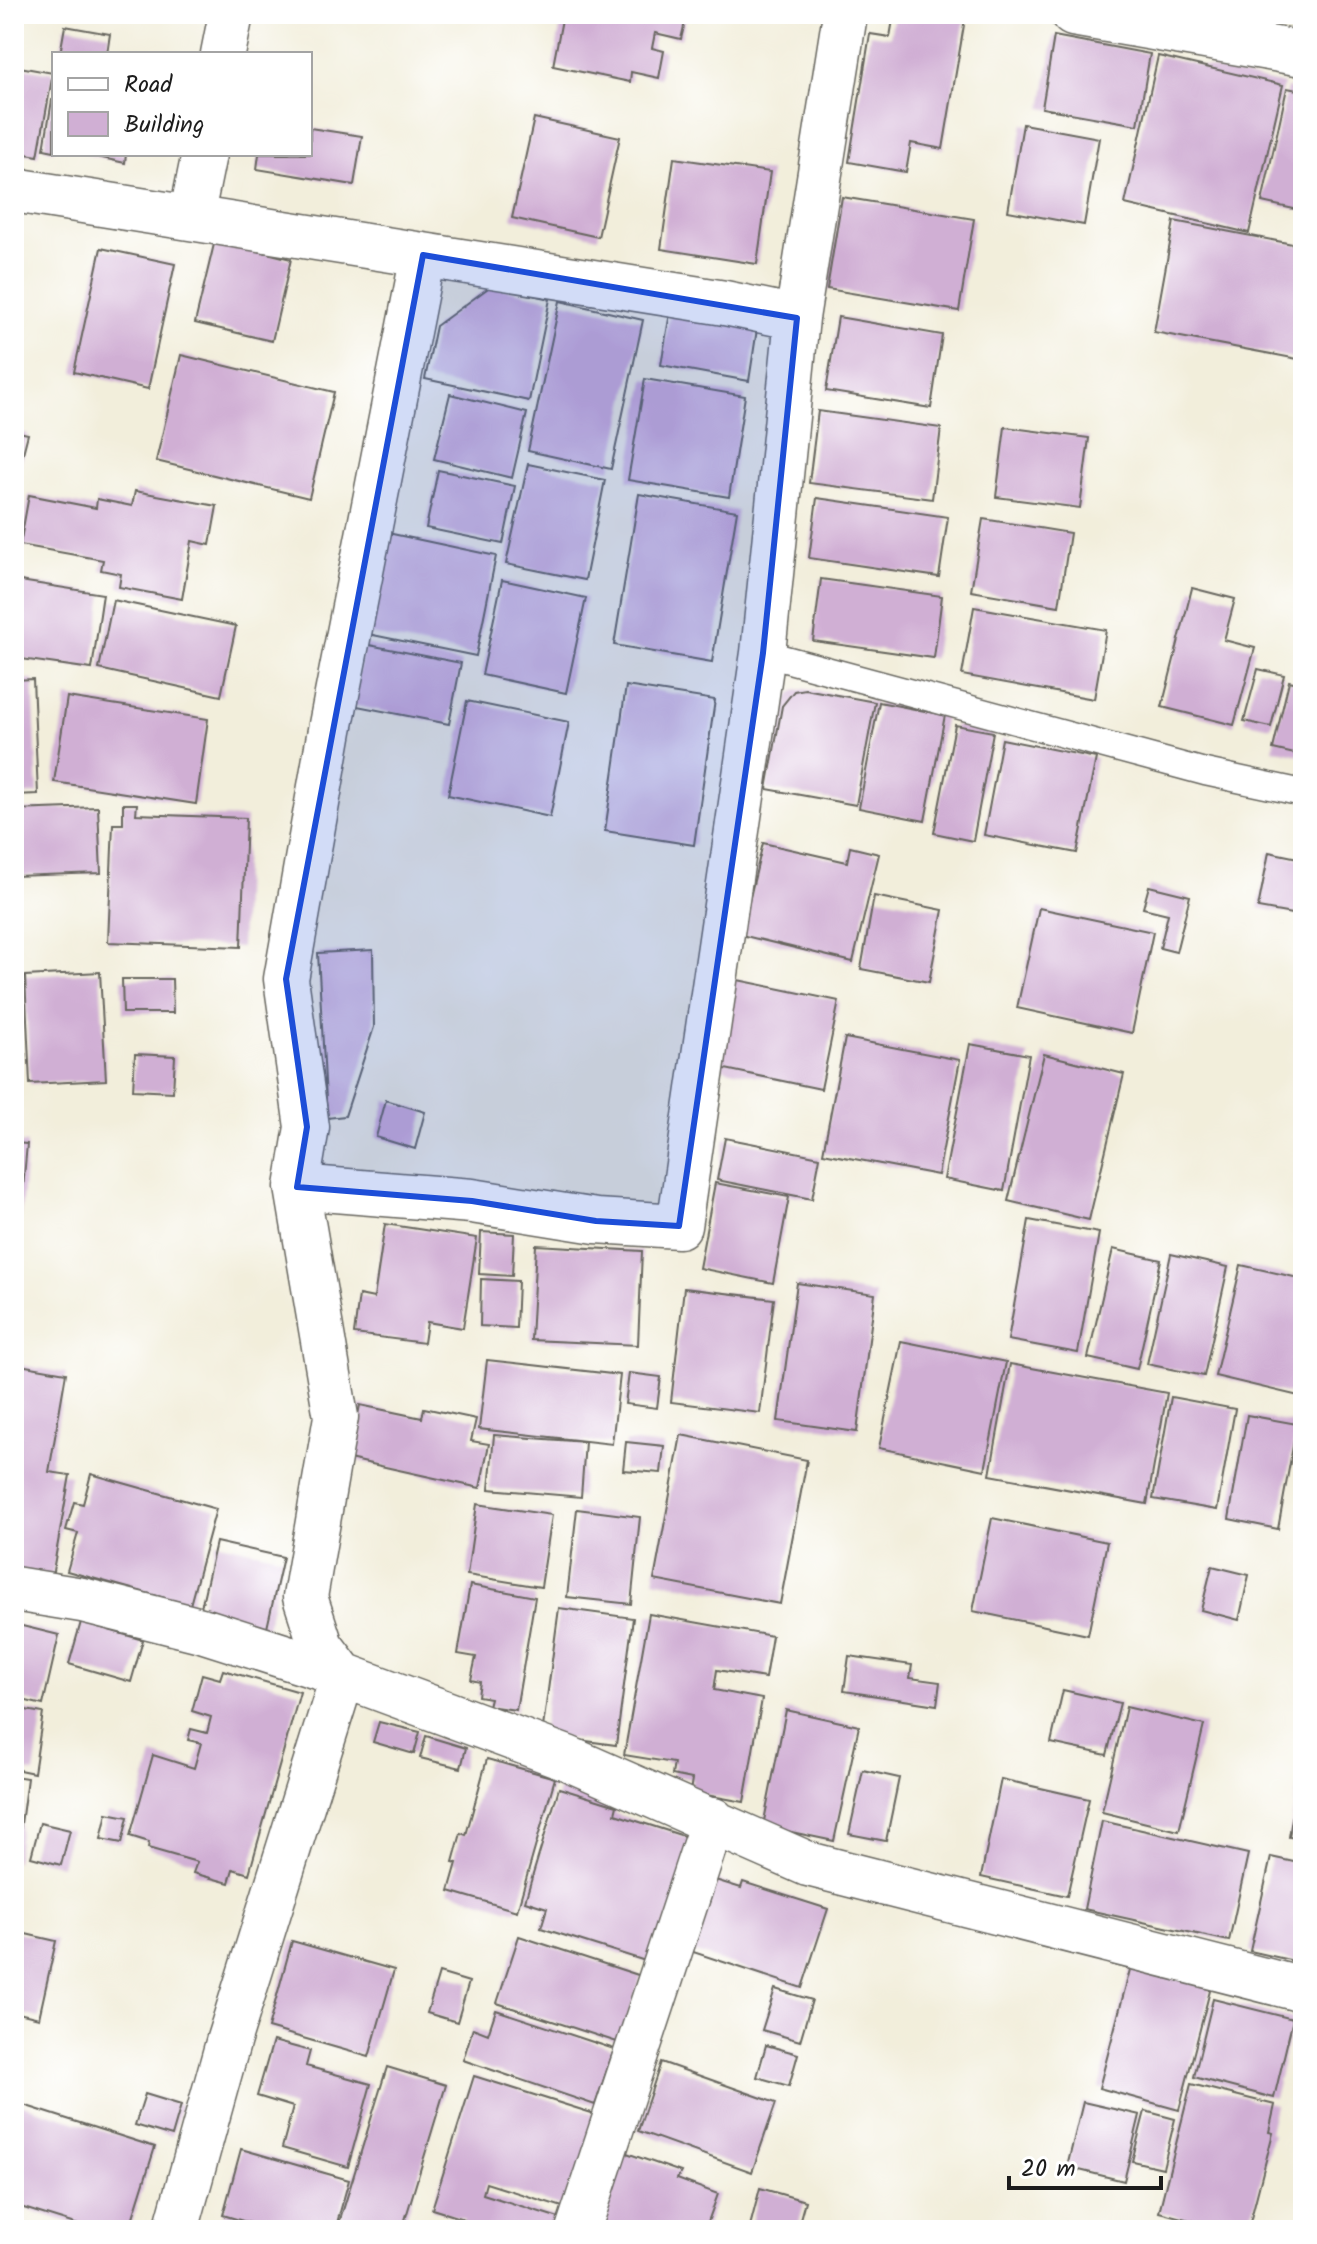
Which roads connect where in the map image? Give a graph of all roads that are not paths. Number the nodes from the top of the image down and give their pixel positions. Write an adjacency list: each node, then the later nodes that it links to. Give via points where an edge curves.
1 (231, 14): 4 (street)
2 (845, 14): 10 (street)
3 (1073, 14): 5 (street)
4 (223, 52)
5 (1303, 54)
6 (204, 156): 8 (street)
7 (14, 190): 8 (street)
8 (191, 218): 9 (street)
9 (423, 255): 10 (street); 13 (street, via 286,979 307,1127)
10 (797, 318): 11 (street)
11 (763, 653): 12 (lane, via 1205,772); 13 (street, via 679,1226)
12 (1303, 793)
13 (297, 1187): 15 (street, via 336,1417 305,1597 321,1646)
14 (14, 1589): 15 (street, via 205,1631)
15 (343, 1675): 16 (street, via 567,1758); 18 (street, via 229,2039)
16 (713, 1820): 17 (street, via 808,1864); 19 (street)
17 (1303, 1990)
18 (176, 2230)
19 (578, 2230)

